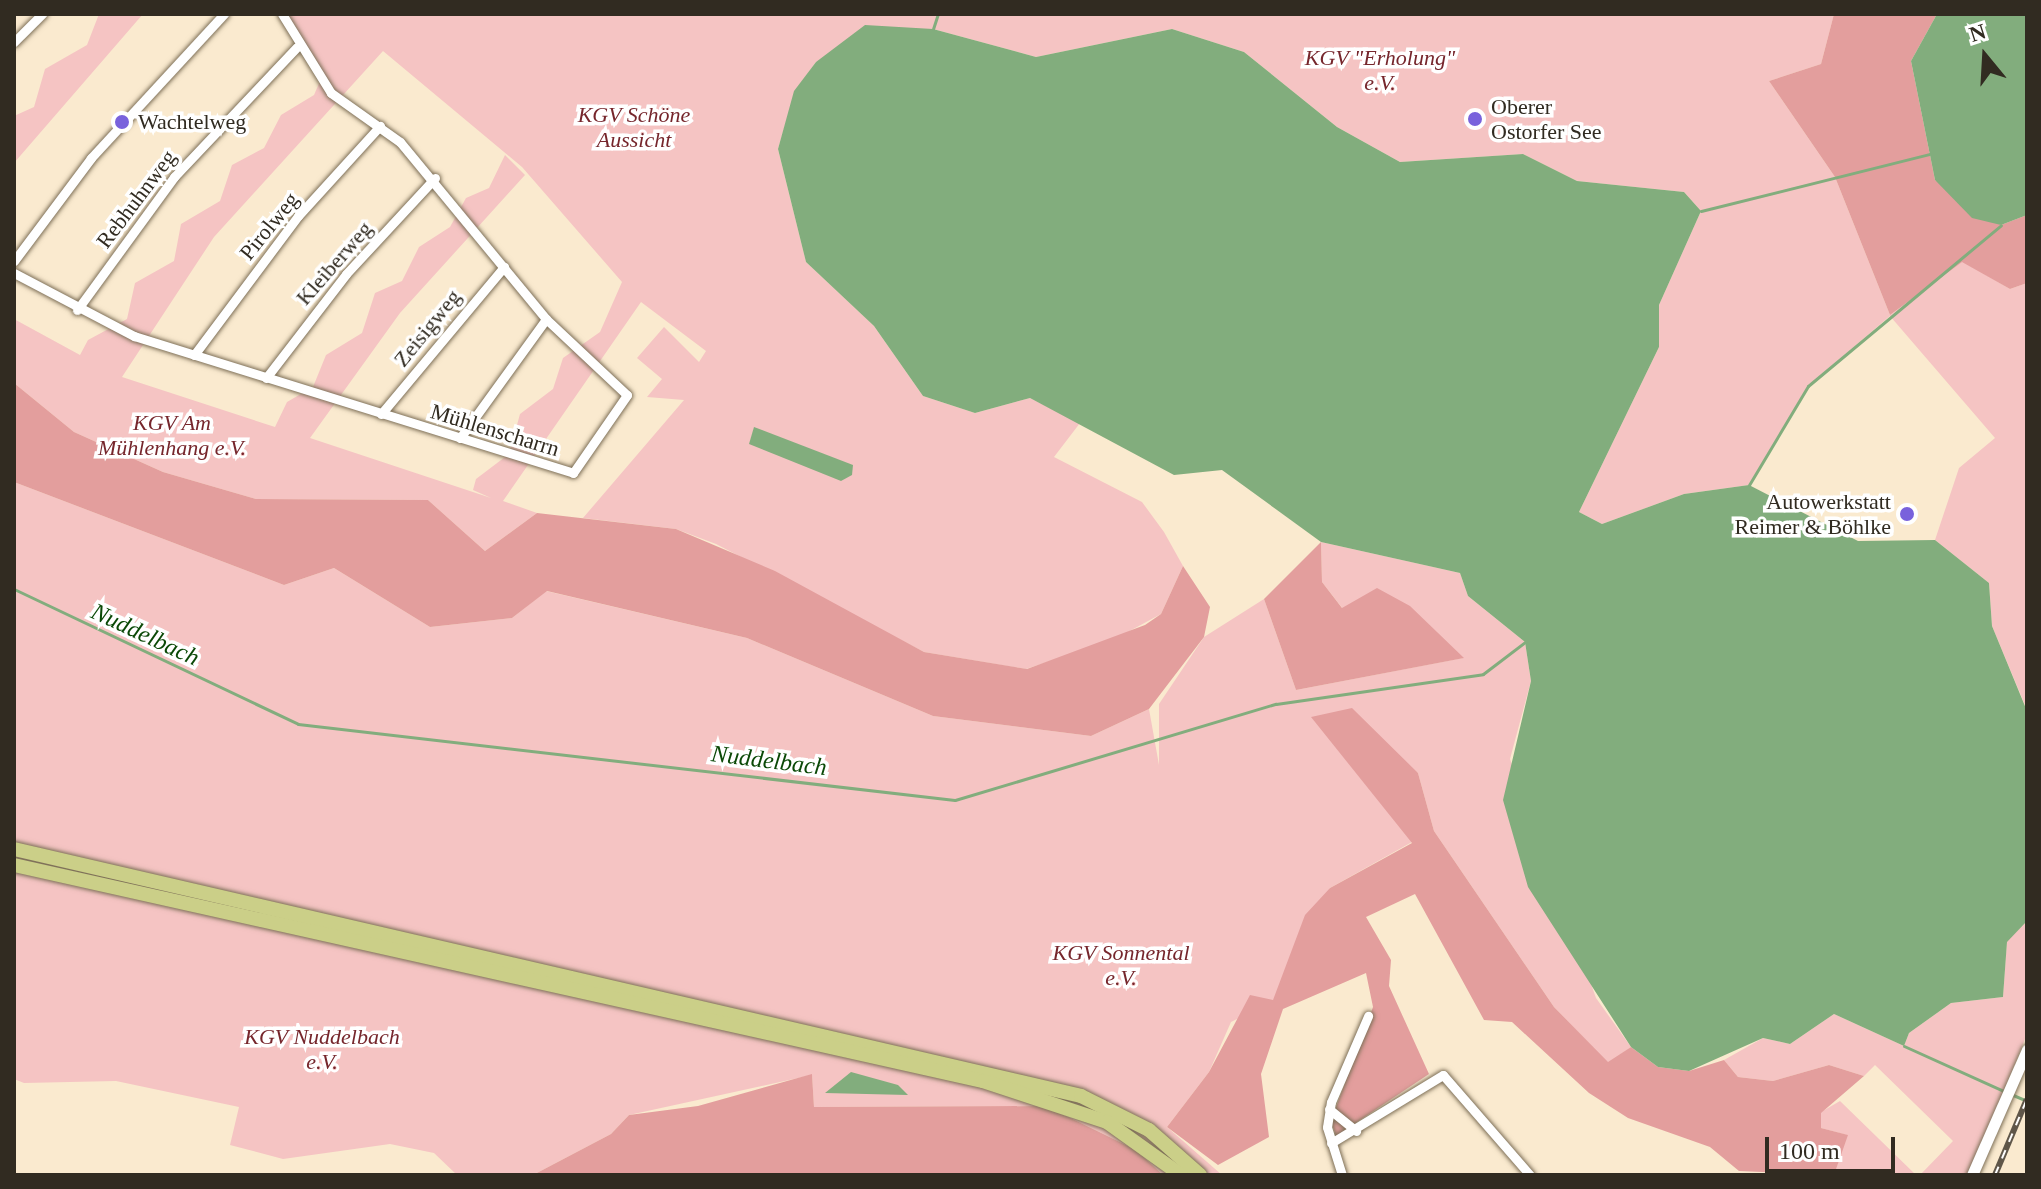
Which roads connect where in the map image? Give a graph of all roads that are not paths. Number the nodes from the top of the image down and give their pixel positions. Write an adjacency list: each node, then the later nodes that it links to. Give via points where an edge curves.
1 (42, 14): 4 (street)
2 (224, 14): 8 (street, via 91,158)
3 (282, 14): 5 (street, Mühlenscharrn)
4 (14, 42)
5 (297, 47): 6 (street, Mühlenscharrn, via 331,93); 11 (street, Rebhuhnweg, via 174,177)
6 (380, 126): 7 (street, Mühlenscharrn); 13 (street, Pirolweg, via 298,216)
7 (435, 178): 9 (street, Mühlenscharrn); 14 (street, Kleiberweg, via 346,274)
8 (14, 261)
9 (504, 267): 12 (street, Mühlenscharrn); 15 (street, Zeisigweg)
10 (14, 273): 11 (street, Mühlenscharrn)
11 (77, 310): 13 (street, Mühlenscharrn)
12 (546, 319): 16 (street); 16 (street, Mühlenscharrn, via 627,395 573,473)
13 (194, 355): 14 (street, Mühlenscharrn)
14 (266, 378): 15 (street, Mühlenscharrn)
15 (381, 414): 16 (street, Mühlenscharrn)
16 (460, 438)
17 (14, 849): 25 (highway, via 1081,1096 1149,1130)
18 (14, 865): 24 (highway, via 983,1081 1107,1122)
19 (1368, 1016): 21 (street)
20 (2027, 1050): 28 (street)
21 (1329, 1109): 22 (street); 23 (street)
22 (1356, 1131): 23 (street); 27 (street, via 1443,1075)
23 (1331, 1143): 26 (street)
24 (1181, 1175)
25 (1200, 1175)
26 (1342, 1175)
27 (1530, 1175)
28 (1972, 1175)

